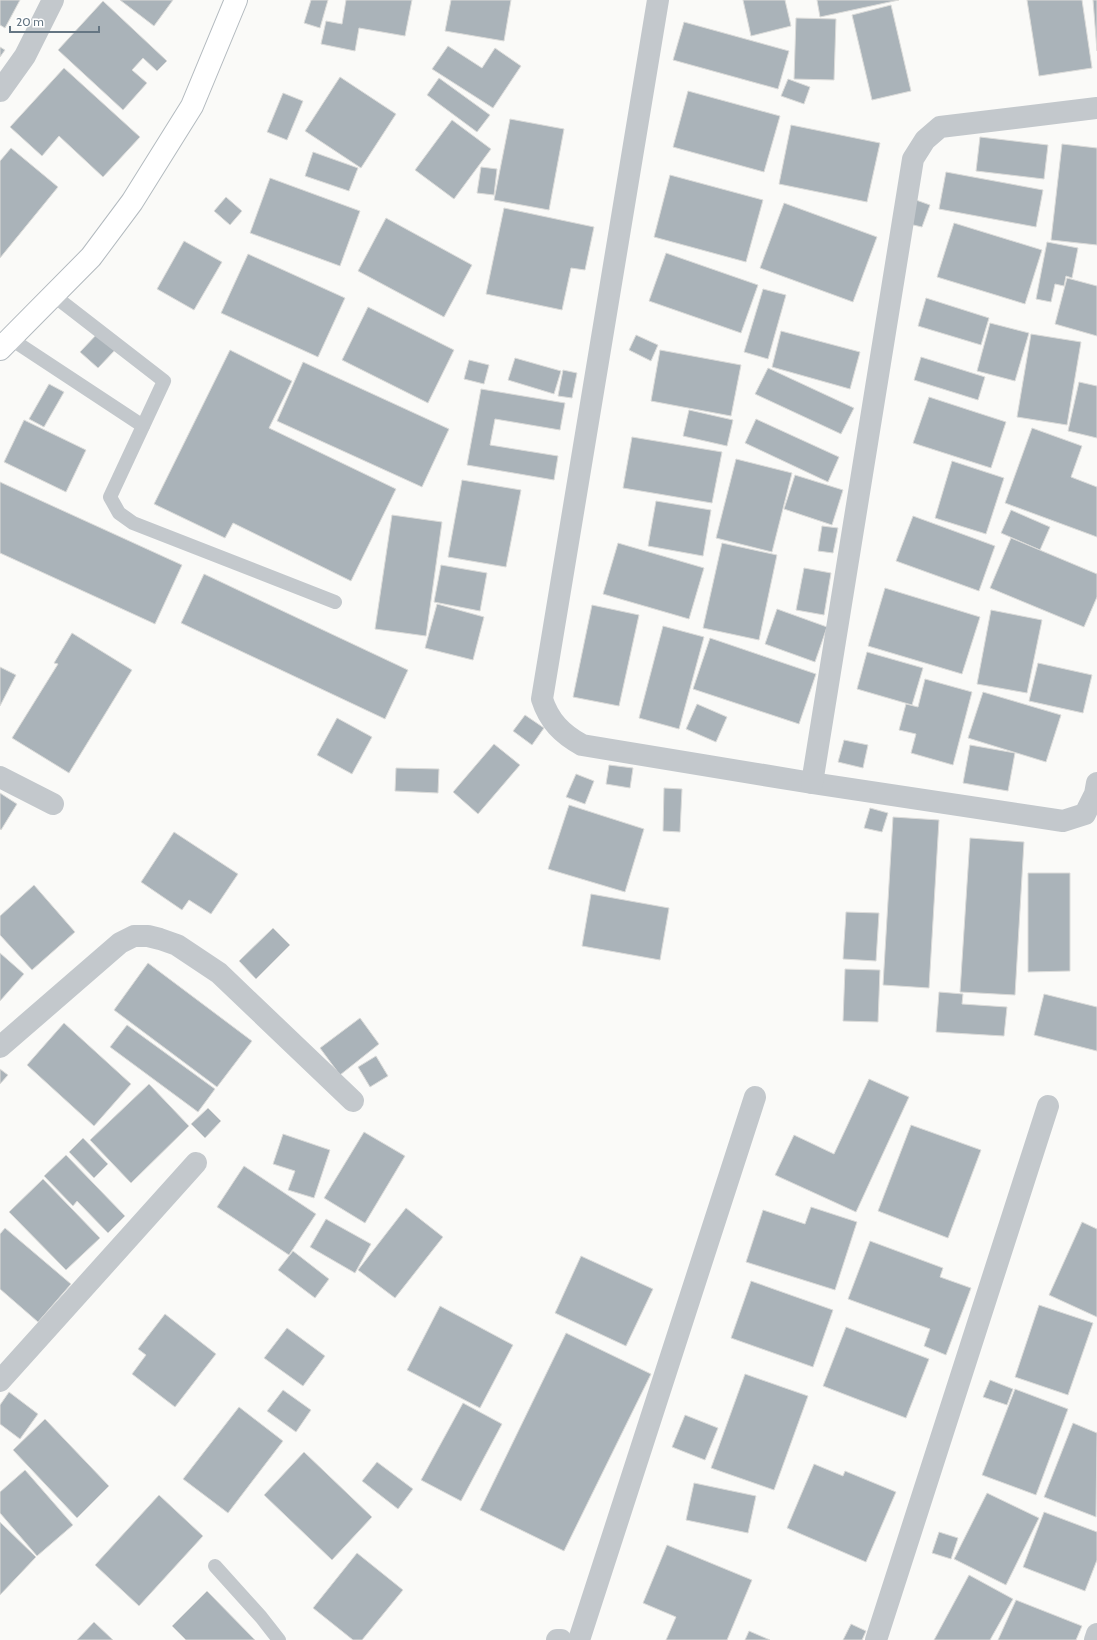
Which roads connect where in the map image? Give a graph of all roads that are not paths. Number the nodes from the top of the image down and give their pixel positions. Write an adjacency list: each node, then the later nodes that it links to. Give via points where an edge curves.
1 (53, 0): 4 (street, via 25,56)
2 (236, 0): 6 (main road, via 192,106 132,202 91,257)
3 (658, 0): 11 (street, via 542,700 556,725 567,737 582,744)
4 (0, 91)
5 (1097, 108): 11 (street, via 940,127 925,140 913,159)
6 (53, 295): 7 (main road); 8 (lane, via 164,381)
7 (6, 344): 8 (lane)
8 (143, 426): 9 (lane, via 110,497 119,513 134,523)
9 (335, 602)
10 (0, 777): 13 (street)
11 (812, 783): 12 (street, via 1063,821 1085,814 1095,794)
12 (1097, 783)
13 (53, 804)
14 (0, 1047): 16 (street, via 120,943 134,936 148,936 177,945 219,973)
15 (755, 1097): 25 (street)
16 (353, 1101)
17 (1048, 1106): 26 (street)
18 (196, 1163): 19 (street)
19 (0, 1381)
20 (215, 1566): 22 (lane)
21 (1097, 1634): 27 (street)
22 (279, 1640)
23 (557, 1640): 24 (street)
24 (561, 1640)
25 (579, 1640)
26 (876, 1640)
27 (1095, 1640)

